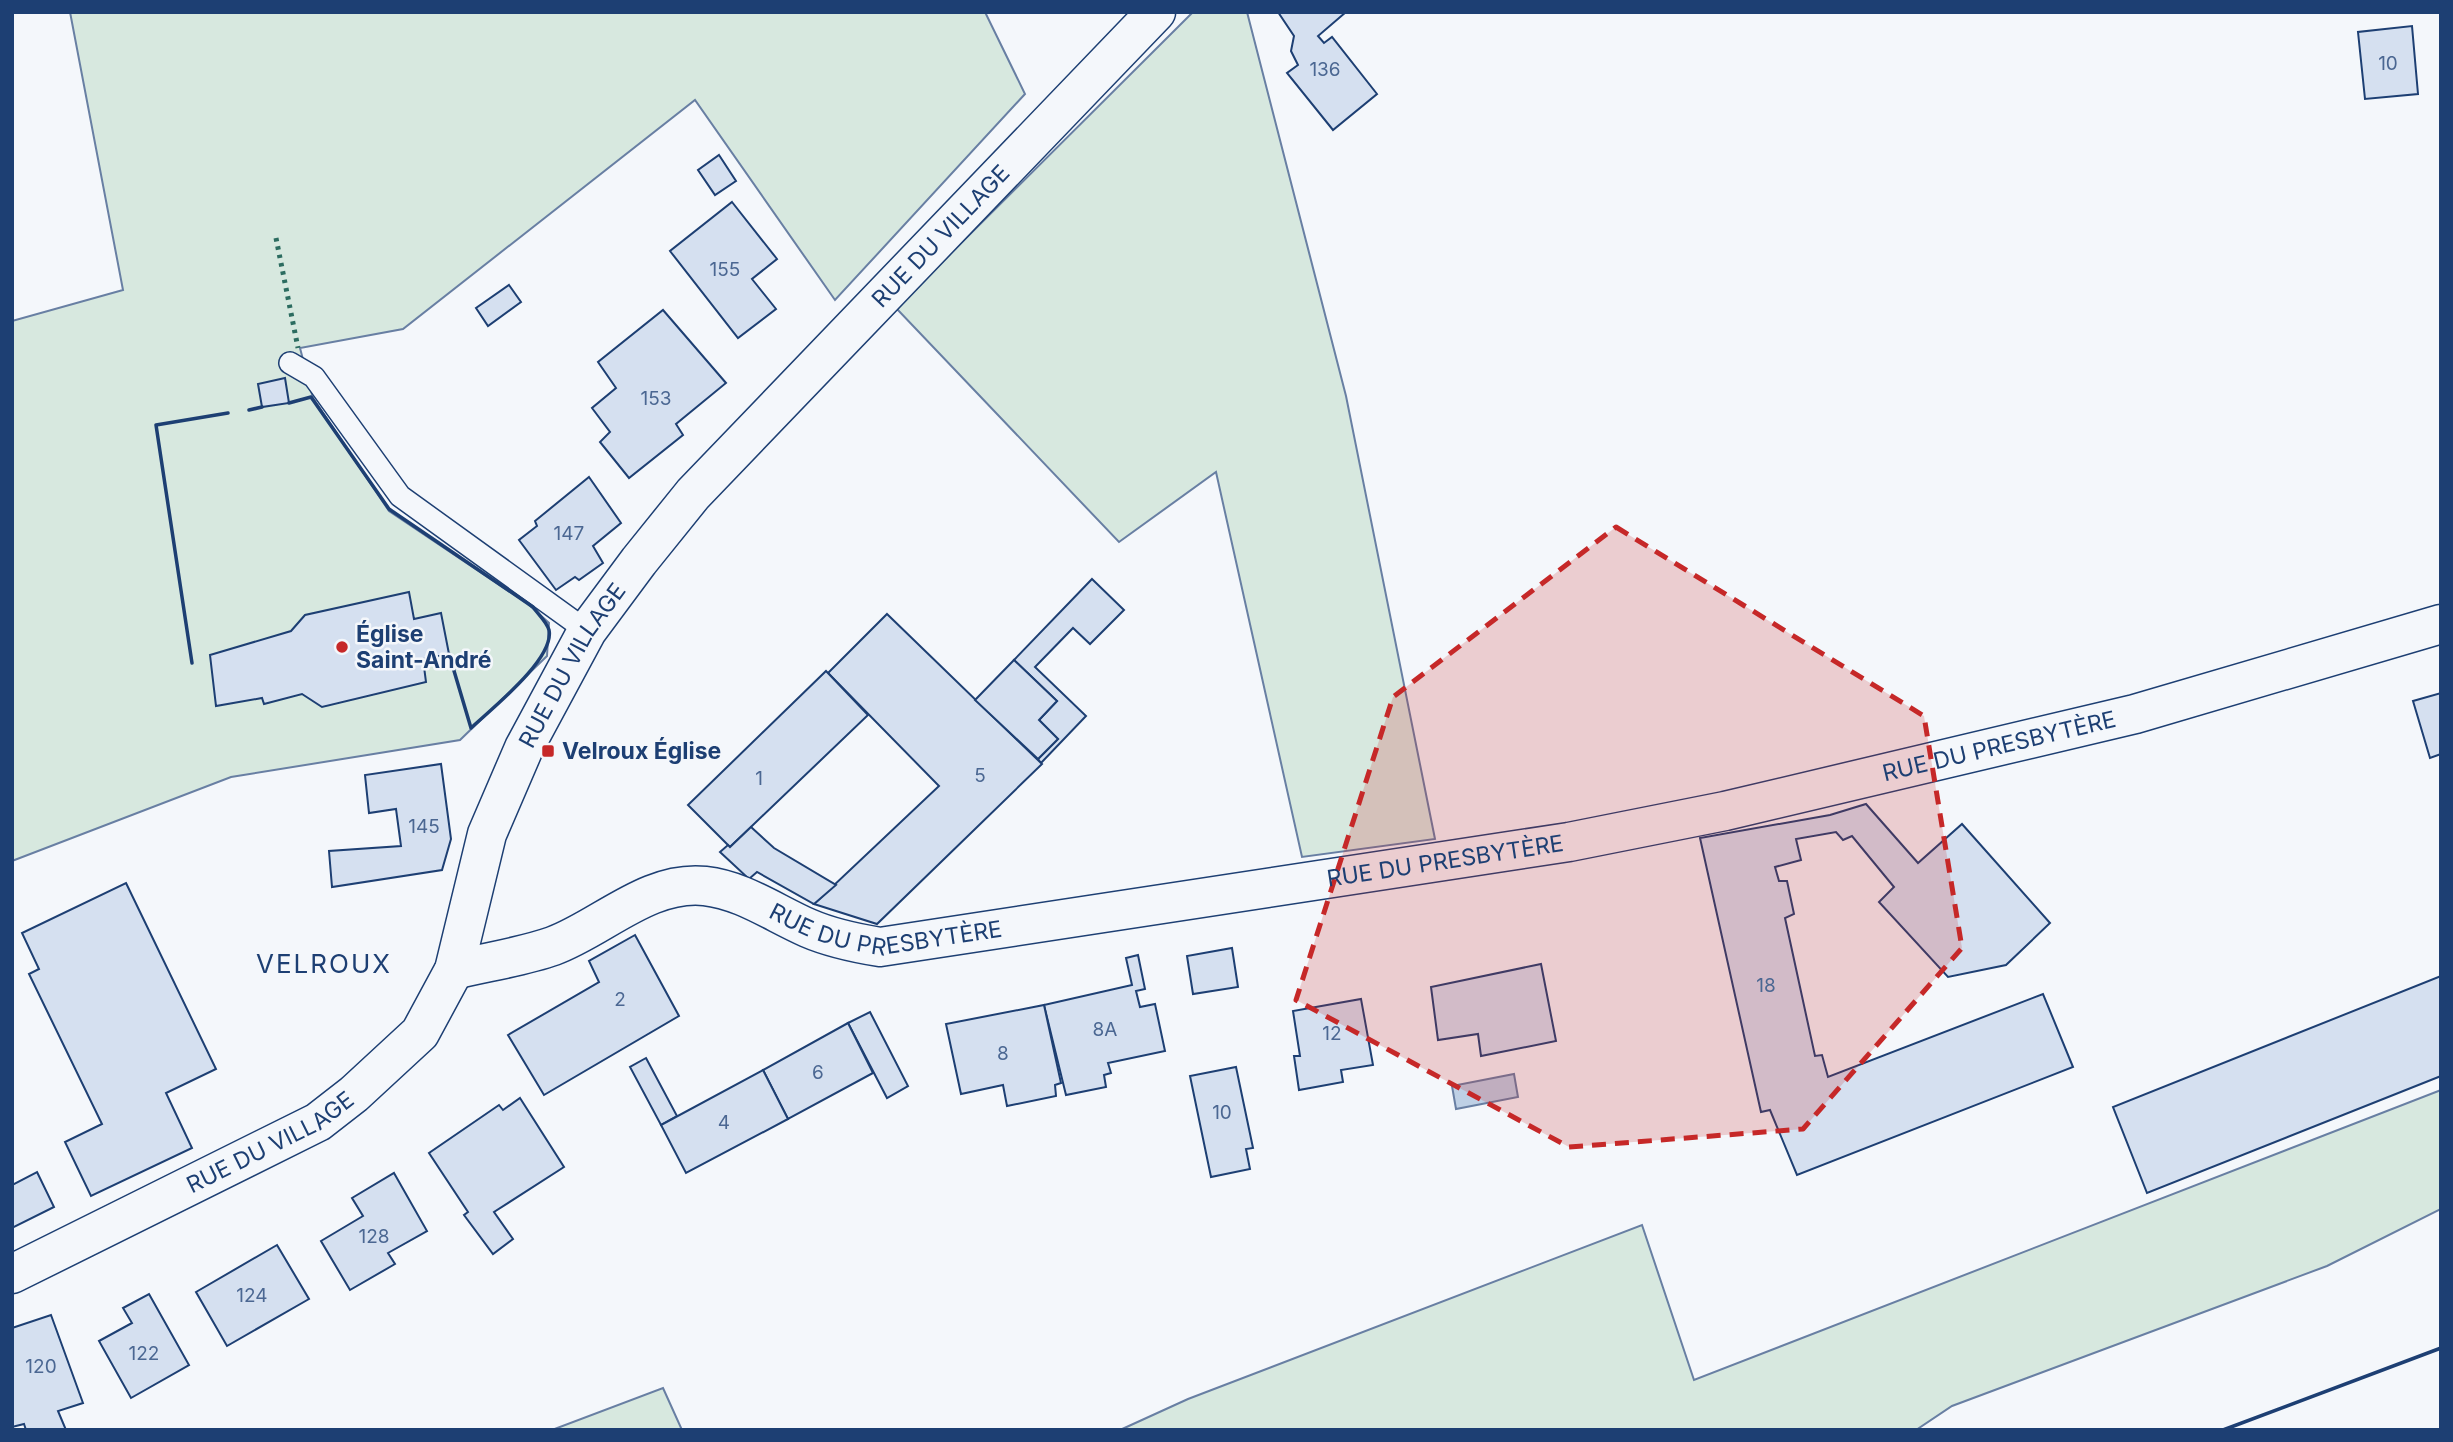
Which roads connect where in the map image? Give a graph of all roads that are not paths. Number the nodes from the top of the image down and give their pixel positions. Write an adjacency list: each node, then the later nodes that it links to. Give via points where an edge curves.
1 (1156, 12): 4 (street, RUE DU VILLAGE, via 692,495)
2 (290, 363): 4 (lane, via 314,377 400,496)
3 (2441, 624): 5 (street, RUE DU PRESBYTÈRE, via 2135,715 1725,811 1569,842 880,947 810,929 733,892 680,886 553,946)
4 (587, 631): 5 (street, RUE DU VILLAGE, via 524,748 487,834)
5 (454, 970): 6 (street, RUE DU VILLAGE, via 420,1033 318,1122)
6 (12, 1274)

